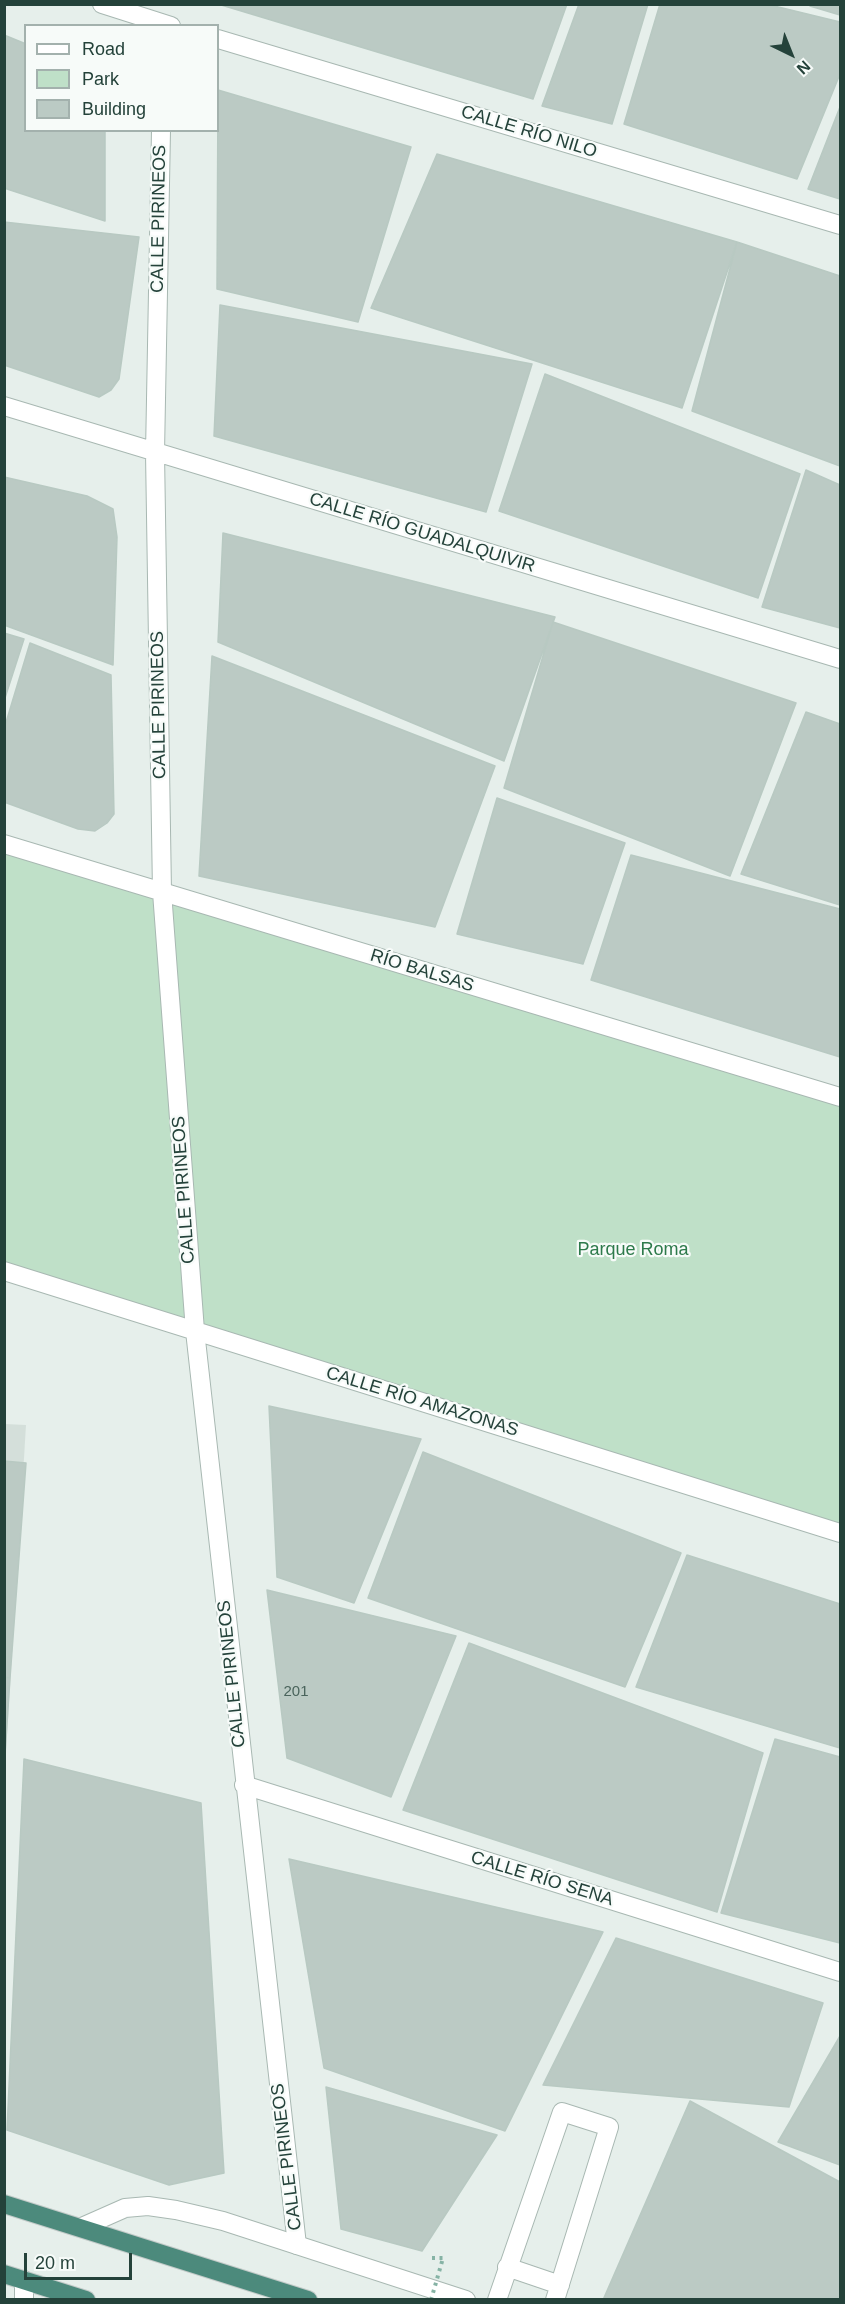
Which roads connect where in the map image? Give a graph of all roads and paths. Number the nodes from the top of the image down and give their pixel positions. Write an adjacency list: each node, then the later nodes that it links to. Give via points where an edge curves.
1 (102, 4): 3 (street)
2 (163, 4): 4 (street)
3 (162, 24)
4 (165, 24)
5 (219, 39): 7 (street, CALLE RÍO NILO)
6 (160, 132): 9 (street, CALLE PIRINEOS)
7 (840, 225)
8 (4, 406): 9 (street, CALLE RÍO GUADALQUIVIR)
9 (155, 453): 10 (street, CALLE RÍO GUADALQUIVIR); 12 (street, CALLE PIRINEOS)
10 (840, 659)
11 (4, 844): 12 (street, RÍO BALSAS)
12 (162, 892): 13 (street, RÍO BALSAS); 15 (street, CALLE PIRINEOS)
13 (840, 1097)
14 (4, 1270): 15 (street, CALLE RÍO AMAZONAS)
15 (195, 1331): 16 (street, CALLE RÍO AMAZONAS); 17 (street, CALLE PIRINEOS)
16 (840, 1533)
17 (244, 1785): 18 (street, CALLE RÍO SENA); 21 (street, CALLE PIRINEOS)
18 (840, 1972)
19 (4, 2204): 20 (highway)
20 (82, 2227): 21 (street, via 125,2208 148,2206 223,2221); 30 (highway)
21 (297, 2245): 32 (street)
22 (444, 2258): 31 (path, bridge)
23 (507, 2267): 26 (street); 26 (street, via 562,2112 609,2127); 33 (street)
24 (4, 2274): 25 (highway)
25 (24, 2280): 27 (highway); 28 (street)
26 (558, 2292)
27 (51, 2293): 29 (highway)
28 (24, 2300)
29 (86, 2300)
30 (308, 2300)
31 (431, 2300)
32 (466, 2300)
33 (497, 2300)

